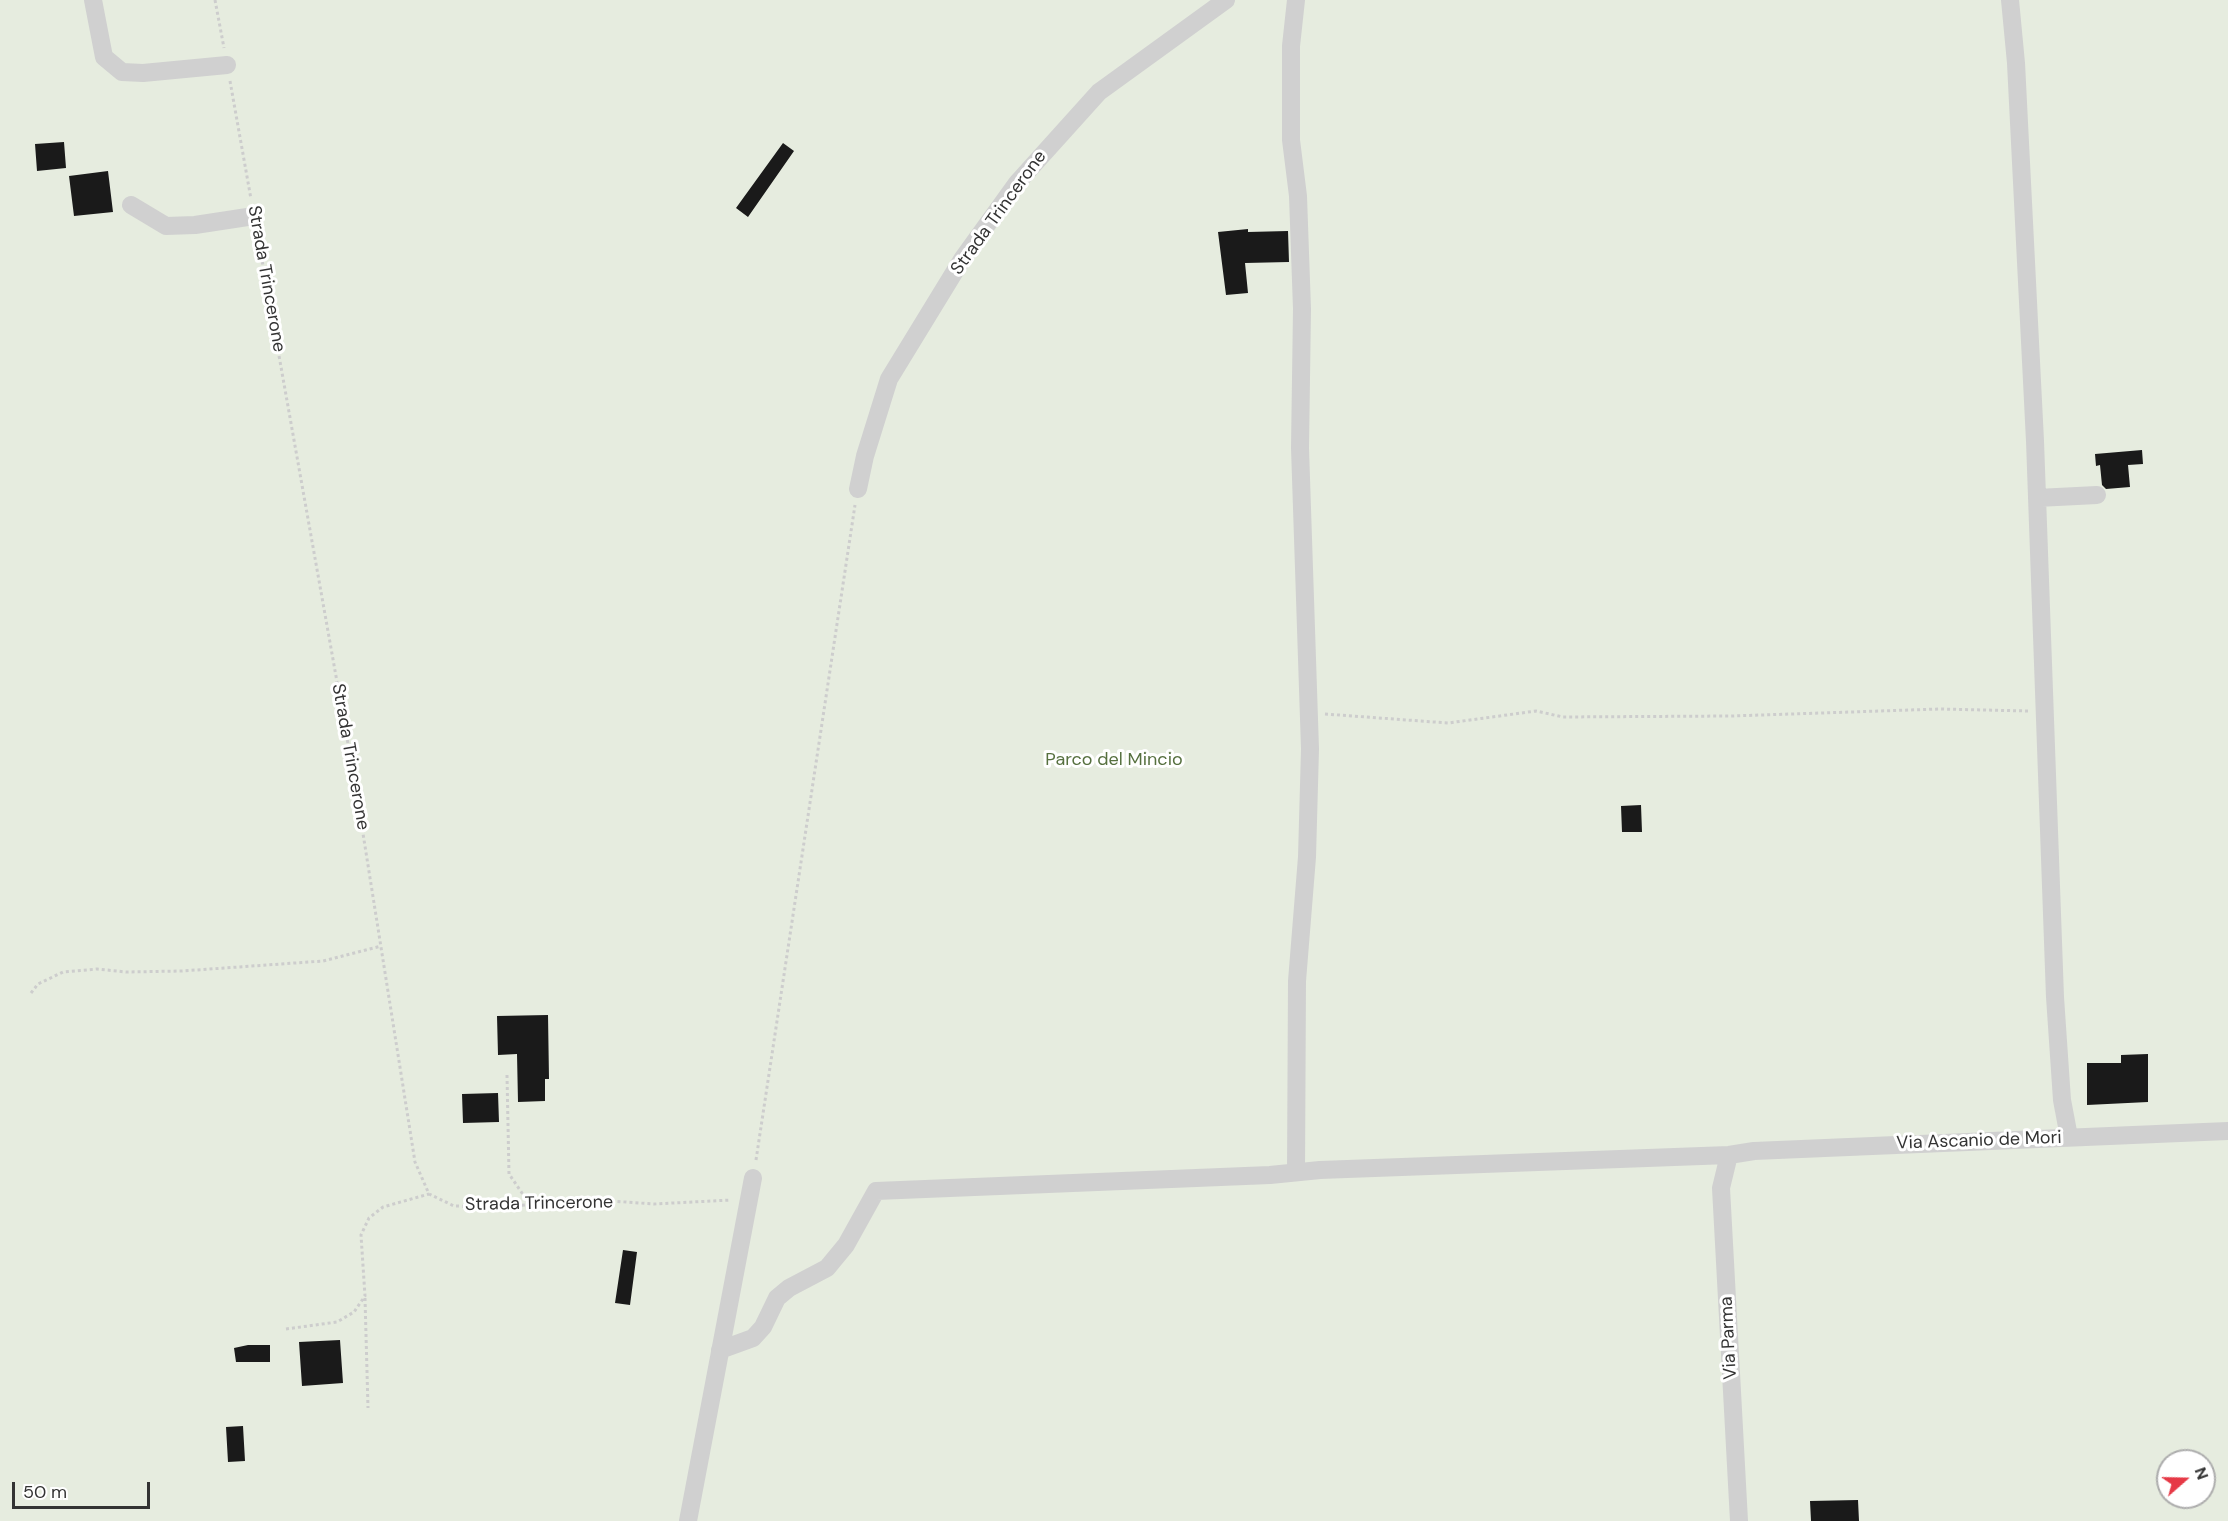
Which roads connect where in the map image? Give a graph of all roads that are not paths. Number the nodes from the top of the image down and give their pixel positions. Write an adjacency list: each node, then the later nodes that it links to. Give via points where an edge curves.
1 (93, 0): 5 (street, via 104,57 122,72)
2 (1226, 0): 8 (street, Strada Trincerone, via 1099,92 1017,183 963,258 889,379)
3 (1296, 0): 14 (street, via 1291,46 1291,140 1298,196 1302,309 1300,448 1308,712 1306,858 1297,981)
4 (2010, 0): 10 (street)
5 (227, 65)
6 (131, 205): 7 (street, via 166,226)
7 (254, 216)
8 (858, 489)
9 (2097, 495): 10 (street)
10 (2037, 498): 12 (street, via 2055,997 2062,1100)
11 (2228, 1131): 12 (street, Via Ascanio de Mori)
12 (2069, 1137): 13 (street, Via Ascanio de Mori)
13 (1730, 1155): 14 (street, Via Ascanio de Mori); 18 (street, Via Parma, via 1721,1188)
14 (1296, 1172): 16 (street, Via Ascanio de Mori, via 876,1191 846,1245 827,1268 777,1298 753,1338)
15 (753, 1178): 16 (street)
16 (720, 1350): 17 (street)
17 (688, 1521)
18 (1739, 1521)

